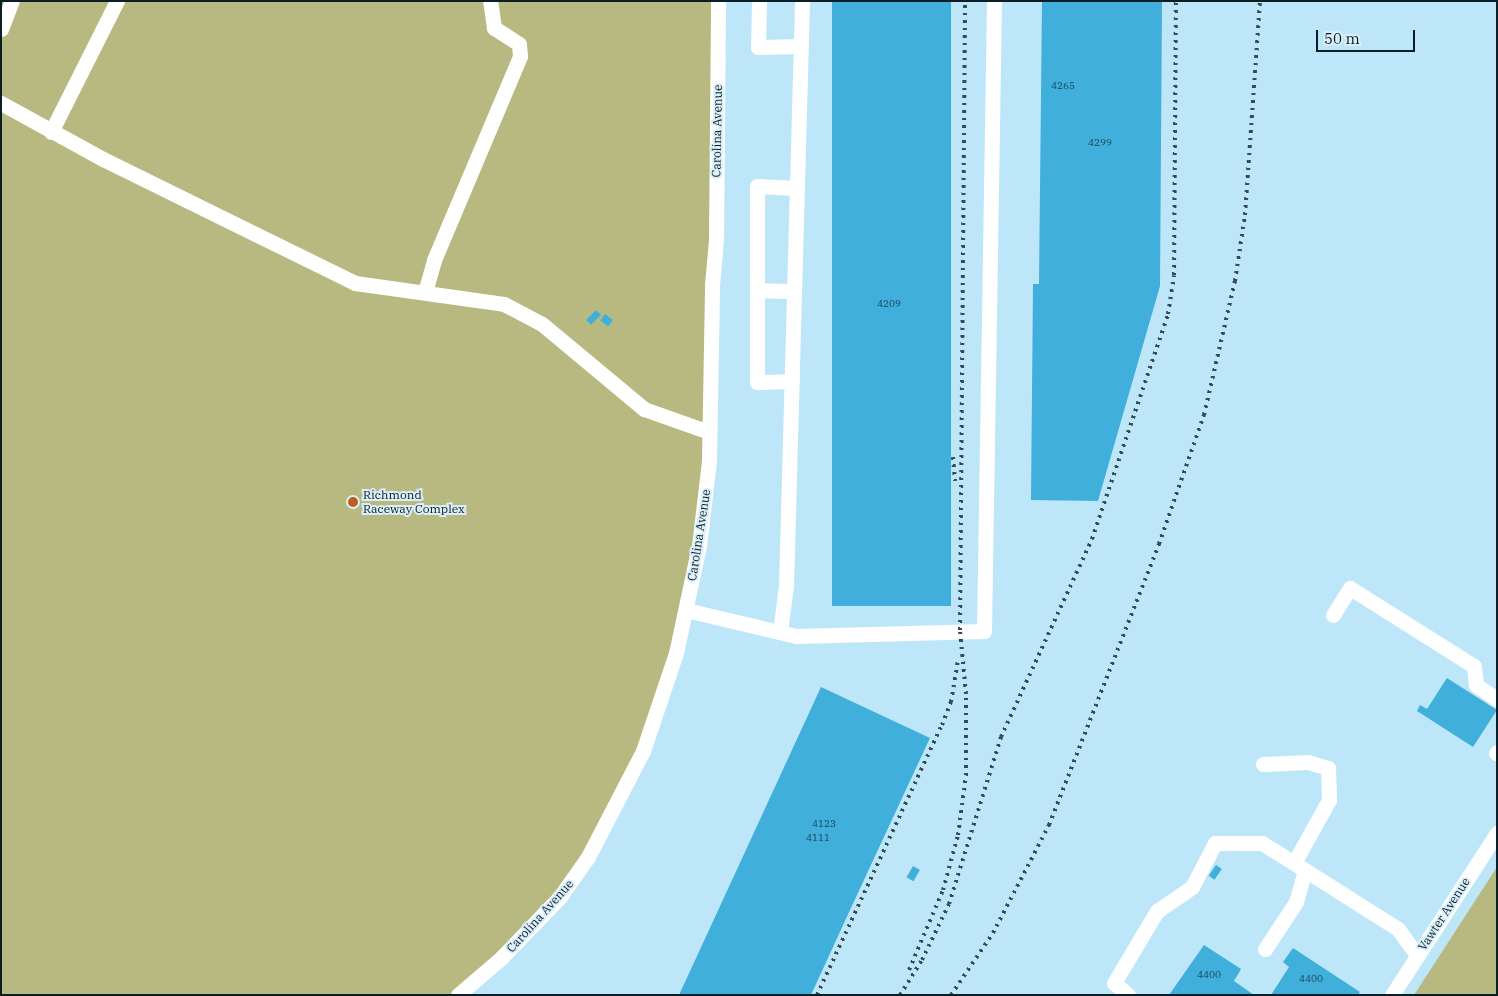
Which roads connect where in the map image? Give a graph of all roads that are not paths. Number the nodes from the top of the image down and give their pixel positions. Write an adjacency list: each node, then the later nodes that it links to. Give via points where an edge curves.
1 (12, 1): 8 (street)
2 (117, 1): 11 (street)
3 (490, 1): 15 (street, via 494,28 519,44 520,56 434,260)
4 (718, 1): 17 (street, Carolina Avenue, via 716,239)
5 (759, 1): 9 (street, via 758,47)
6 (802, 1): 9 (street)
7 (994, 1): 20 (street, via 984,631 796,636)
8 (1, 29)
9 (801, 46): 12 (street)
10 (1, 103): 11 (street)
11 (51, 132): 15 (street, via 355,283)
12 (797, 188): 13 (street, via 757,186); 14 (street)
13 (757, 290): 14 (street); 16 (street, via 757,382)
14 (794, 291): 16 (street)
15 (425, 292): 17 (street, via 504,304 542,324 644,409)
16 (792, 381): 20 (street, via 786,586)
17 (709, 432): 18 (street, Carolina Avenue, via 707,486)
18 (686, 610): 20 (street); 27 (street, Carolina Avenue, via 665,691 643,752 593,850 559,898 501,958)
19 (1333, 616): 21 (street, via 1350,588 1474,666 1476,685)
20 (780, 632)
21 (1497, 699)
22 (1263, 764): 24 (street, via 1308,762 1328,768 1328,800)
23 (1497, 833): 26 (street, Vawter Avenue)
24 (1300, 866): 25 (street, via 1296,902); 26 (street, via 1398,929); 28 (street, via 1262,843 1215,843 1192,887 1157,911 1114,983)
25 (1265, 949)
26 (1418, 955): 29 (street, Vawter Avenue)
27 (458, 995)
28 (1128, 995)
29 (1392, 995)

